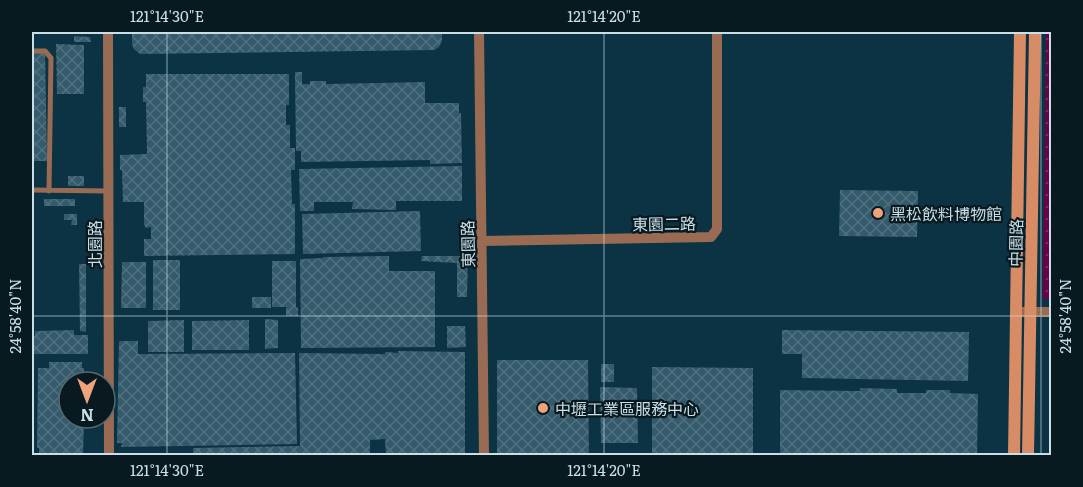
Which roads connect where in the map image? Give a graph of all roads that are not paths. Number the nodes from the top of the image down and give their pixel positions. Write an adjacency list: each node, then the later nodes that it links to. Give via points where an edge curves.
1 (108, 32): 9 (street, 北園路)
2 (479, 32): 10 (street, 東園路)
3 (717, 32): 10 (street, 東園二路, via 717,229 711,237)
4 (1020, 32): 11 (main road, 中園路)
5 (1035, 32): 12 (main road, 中園路)
6 (32, 51): 8 (lane, via 45,51 51,58)
7 (32, 190): 8 (lane)
8 (50, 191): 9 (lane)
9 (108, 191): 14 (street, 北園路)
10 (482, 241): 15 (street, 東園路)
11 (1016, 312): 12 (street); 16 (main road, 中園路)
12 (1030, 312): 13 (street); 17 (main road, 中園路)
13 (1052, 312)
14 (109, 456)
15 (484, 456)
16 (1014, 456)
17 (1028, 456)

